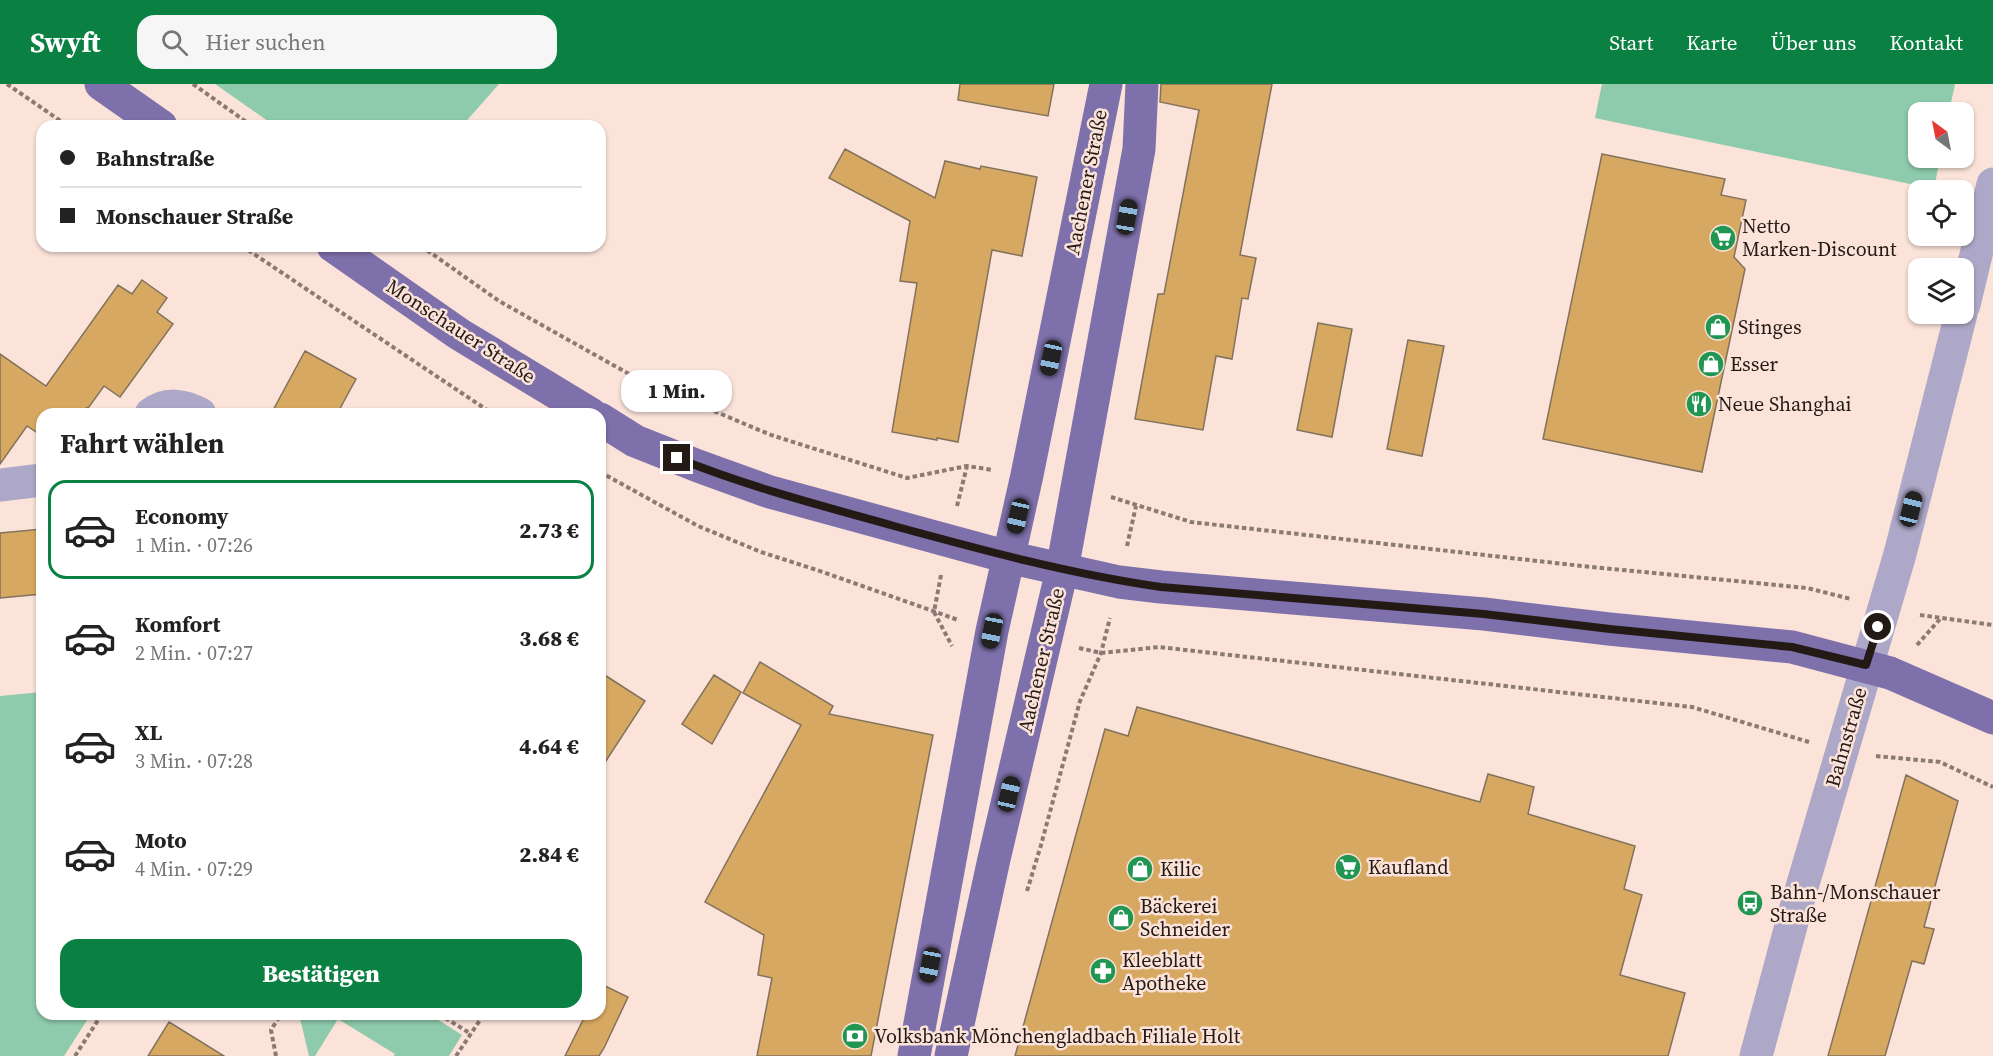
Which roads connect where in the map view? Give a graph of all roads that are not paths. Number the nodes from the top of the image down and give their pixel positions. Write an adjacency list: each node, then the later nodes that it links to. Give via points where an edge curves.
1 (101, 84): 4 (main road)
2 (1106, 84): 15 (main road, Aachener Straße)
3 (1142, 84): 16 (main road, Aachener Straße, via 1139,149)
4 (152, 120)
5 (1993, 184): 7 (street)
6 (342, 252): 11 (main road, Monschauer Straße, via 459,334)
7 (1974, 264)
8 (1958, 324): 17 (street, Bahnstraße)
9 (164, 408): 10 (street)
10 (183, 408)
11 (581, 408)
12 (606, 423): 15 (main road, via 635,441 771,492)
13 (36, 481): 14 (street)
14 (0, 485)
15 (1008, 557): 16 (main road); 19 (main road, Aachener Straße)
16 (1062, 570): 17 (main road, via 1161,587 1484,614 1792,647); 20 (main road, Aachener Straße)
17 (1866, 665): 18 (main road); 21 (street, Bahnstraße)
18 (1993, 718)
19 (914, 1056)
20 (951, 1056)
21 (1756, 1056)

